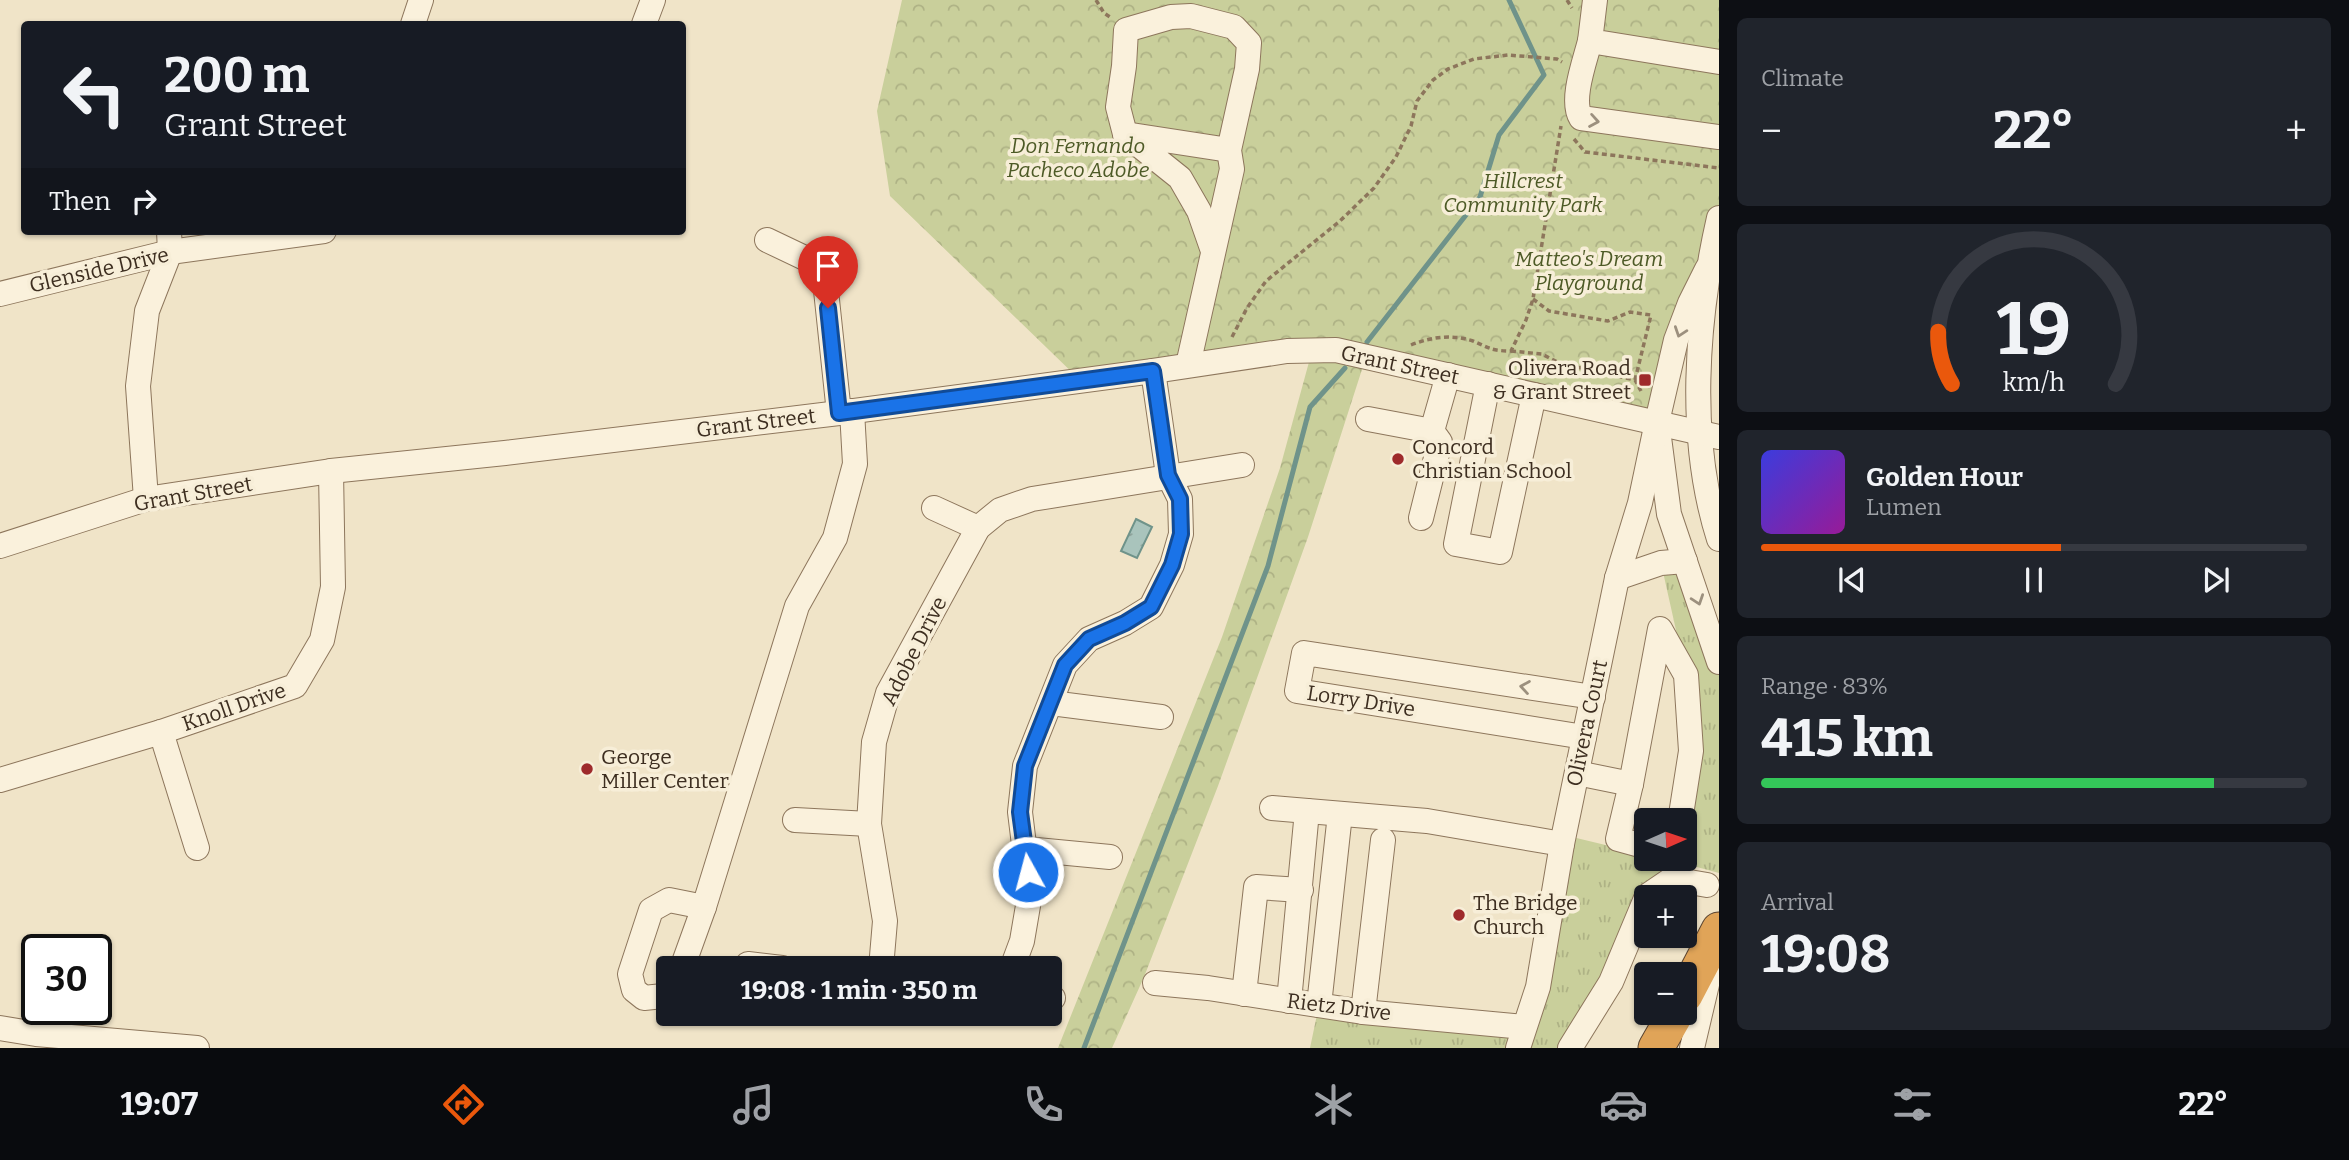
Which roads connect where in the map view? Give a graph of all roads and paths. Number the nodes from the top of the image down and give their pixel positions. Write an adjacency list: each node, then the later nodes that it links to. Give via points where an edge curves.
1 (421, 0): 4 (street)
2 (653, 0): 5 (street)
3 (1595, 0): 6 (street)
4 (414, 21)
5 (645, 21)
6 (1590, 41): 8 (street); 11 (street, one-way to 11, via 1578,91 1581,118)
7 (1557, 59): 23 (path, via 1508,55 1474,59 1433,80 1417,101 1396,157 1374,188 1266,281)
8 (1719, 62)
9 (1562, 123): 20 (path)
10 (1125, 134): 12 (street); 12 (street, via 1118,107 1126,30 1191,16 1234,27 1249,43); 17 (street, via 1180,178)
11 (1719, 137)
12 (1228, 150): 17 (street, via 1232,169)
13 (1719, 218): 18 (street)
14 (268, 235): 16 (street, Glenside Drive)
15 (767, 240): 30 (street, via 811,261 825,282)
16 (170, 242): 19 (street, Glenside Drive); 38 (street, via 147,311 138,386)
17 (1214, 251): 24 (street)
18 (1713, 270): 32 (street, Olivera Court, one-way to 32, via 1690,303 1676,340); 34 (street, via 1700,359)
19 (0, 294)
20 (1533, 299): 21 (path); 27 (path, via 1549,311 1608,321 1630,312 1651,315)
21 (1511, 351): 22 (path, via 1494,351 1452,336 1423,341); 27 (path, via 1542,354 1559,363)
22 (1376, 359): 23 (street, Grant Street, via 1336,350); 26 (street, Grant Street)
23 (1219, 360): 24 (street, Grant Street)
24 (1188, 365): 25 (street, Grant Street)
25 (1153, 371): 30 (street, Grant Street); 37 (street)
26 (1447, 375): 28 (street, Grant Street); 33 (street)
27 (1635, 380): 32 (path)
28 (1488, 384): 29 (street, Grant Street); 29 (street, via 1456,544 1500,552)
29 (1534, 394): 32 (street, Grant Street)
30 (845, 412): 36 (street, Grant Street); 69 (street, via 855,464 835,538 797,606)
31 (1368, 419): 33 (street)
32 (1657, 422): 34 (street, Grant Street); 44 (street, via 1669,514); 45 (street, Olivera Court, via 1640,503)
33 (1432, 430): 41 (street, via 1440,442)
34 (1709, 434): 40 (street)
35 (1242, 465): 37 (street, Adobe Drive)
36 (331, 471): 38 (street, Grant Street); 50 (street, Knoll Drive, via 333,587 322,640 295,686)
37 (1168, 475): 42 (street, Adobe Drive, via 1032,499 1000,510); 48 (street, via 1180,499 1181,534 1151,607 1089,639 1065,665)
38 (146, 499): 43 (street, Grant Street)
39 (934, 508): 42 (street)
40 (1717, 517)
41 (1421, 518)
42 (978, 528): 60 (street, Adobe Drive, via 888,693 874,742)
43 (0, 546)
44 (1685, 562): 45 (street, via 1661,563); 46 (street, one-way to 46)
45 (1617, 578): 47 (street, Olivera Court)
46 (1719, 662)
47 (1592, 697): 51 (street, Olivera Court); 51 (street, Lorry Drive, one-way to 51, via 1304,653 1297,691)
48 (1051, 703): 49 (street); 65 (street, via 1025,766 1020,812)
49 (1161, 718)
50 (161, 732): 53 (street, Knoll Drive); 64 (street)
51 (1584, 737): 52 (street, Olivera Court)
52 (1577, 773): 54 (street); 63 (street, Olivera Court)
53 (0, 780)
54 (1631, 784): 56 (street, via 1660,629 1686,675 1691,751); 62 (street, via 1618,839)
55 (1272, 808): 57 (street)
56 (1682, 808)
57 (1307, 811): 58 (street); 68 (street)
58 (1340, 814): 63 (street, via 1427,821); 79 (street)
59 (795, 820): 60 (street)
60 (869, 824): 72 (street, Adobe Drive, via 885,921)
61 (1383, 840): 80 (street)
62 (1634, 843)
63 (1562, 844): 83 (street, Olivera Court, via 1538,986)
64 (197, 848)
65 (1026, 849): 66 (street); 73 (street, via 1030,894)
66 (1110, 857)
67 (1707, 885): 85 (street, via 1672,879 1647,896 1611,982)
68 (1301, 890): 76 (street, via 1256,887); 78 (street)
69 (704, 907): 71 (street); 77 (street, via 669,900 651,909 630,974 634,990 644,998)
70 (1719, 931): 74 (highway); 87 (street)
71 (686, 956)
72 (881, 956)
73 (1016, 956)
74 (1697, 972)
75 (1155, 983): 76 (street, Rietz Drive)
76 (1244, 994): 78 (street, Rietz Drive)
77 (656, 997)
78 (1289, 1001): 79 (street, Rietz Drive)
79 (1319, 1005): 80 (street, Rietz Drive)
80 (1363, 1012): 83 (street, Rietz Drive)
81 (1668, 1025): 86 (highway)
82 (0, 1028): 84 (street)
83 (1521, 1037)
84 (197, 1048)
85 (1570, 1048)
86 (1656, 1048)
87 (1692, 1048)

